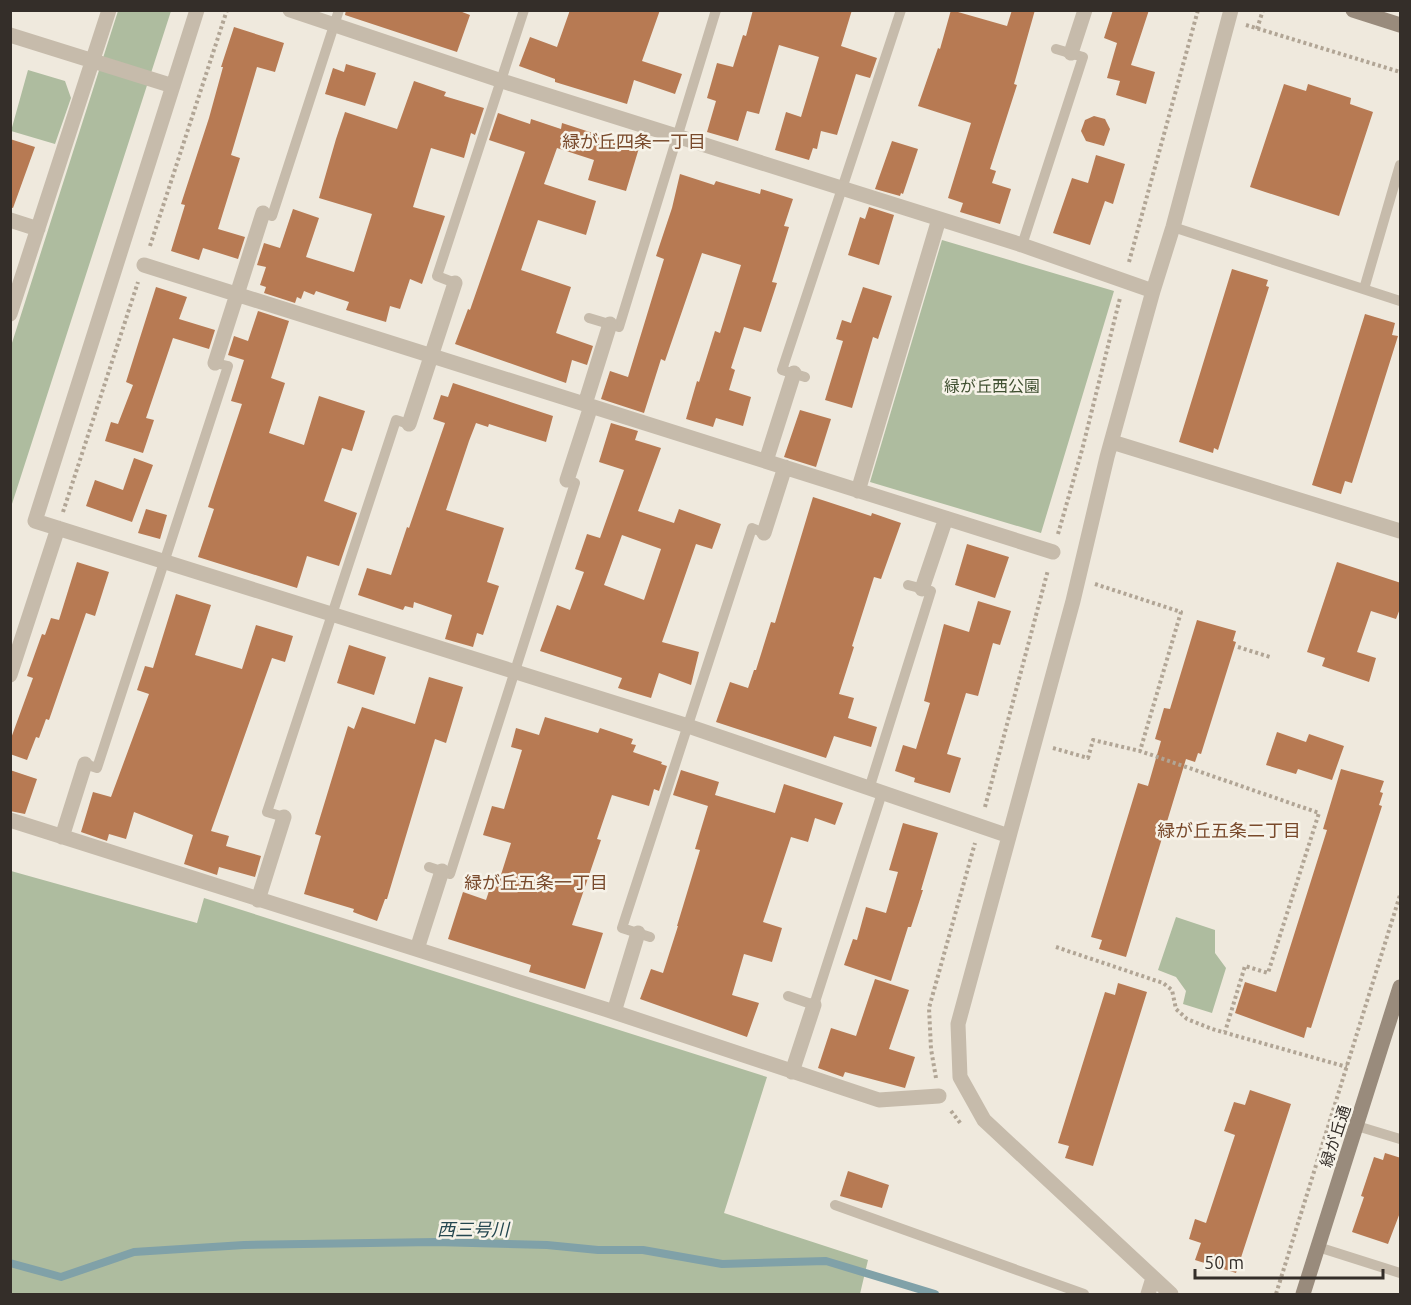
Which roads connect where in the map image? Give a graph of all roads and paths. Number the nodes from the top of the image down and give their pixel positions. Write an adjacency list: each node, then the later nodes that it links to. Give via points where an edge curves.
1 (109, 10): 17 (street)
2 (197, 10): 20 (street)
3 (290, 10): 12 (street)
4 (524, 10): 19 (lane)
5 (716, 10): 21 (lane)
6 (901, 10): 23 (lane)
7 (1085, 10): 16 (street)
8 (1263, 10): 14 (path)
9 (1353, 10): 13 (street)
10 (1198, 11): 11 (path)
11 (1230, 15): 14 (path); 27 (street)
12 (337, 17): 19 (street); 24 (lane, via 272,216)
13 (1401, 25)
14 (1257, 29): 18 (path)
15 (10, 35): 17 (street)
16 (1064, 51): 29 (lane, via 1083,57)
17 (94, 61): 20 (street); 28 (street)
18 (1401, 72)
19 (502, 81): 21 (street); 31 (lane, via 437,276)
20 (173, 86): 50 (street, via 35,521)
21 (677, 136): 23 (street); 38 (lane, via 619,327)
22 (1401, 165): 32 (lane)
23 (842, 188): 25 (street); 41 (lane, via 782,370)
24 (262, 213): 34 (street)
25 (939, 219): 29 (street); 48 (street)
26 (10, 220): 28 (street)
27 (1173, 227): 32 (lane); 33 (street)
28 (38, 229): 36 (street)
29 (1022, 245): 33 (street)
30 (144, 264): 34 (street)
31 (455, 283): 39 (street)
32 (1364, 289): 35 (lane)
33 (1153, 291): 44 (street)
34 (237, 294): 39 (street); 40 (street)
35 (1401, 301)
36 (10, 314)
37 (589, 318): 38 (lane)
38 (610, 324): 42 (street)
39 (431, 355): 42 (street); 43 (street)
40 (215, 363): 54 (lane, via 228,366)
41 (799, 375): 45 (street)
42 (588, 405): 45 (street); 47 (street)
43 (409, 424): 57 (lane, via 396,420)
44 (1112, 442): 51 (street); 55 (street)
45 (766, 461): 46 (street)
46 (785, 467): 48 (street); 52 (street)
47 (567, 480): 60 (lane, via 575,483)
48 (858, 491): 49 (street)
49 (946, 518): 53 (street); 56 (street)
50 (58, 528): 54 (street); 61 (street)
51 (1401, 531)
52 (764, 533): 62 (lane, via 752,528)
53 (1053, 552)
54 (163, 561): 57 (street); 65 (lane, via 97,768)
55 (1078, 579): 63 (street); 64 (path, via 1181,612)
56 (915, 587): 66 (lane, via 931,591)
57 (332, 614): 60 (street); 67 (lane, via 267,812)
58 (1238, 647): 59 (path)
59 (1270, 657)
60 (514, 671): 62 (street); 71 (lane, via 450,873)
61 (10, 675)
62 (688, 726): 66 (street); 74 (lane, via 622,928)
63 (1035, 742): 64 (path, via 1088,758 1093,740); 69 (street)
64 (1140, 752): 81 (path, via 1319,813 1268,973 1245,966)
65 (85, 764): 70 (street)
66 (876, 791): 69 (street); 79 (lane)
67 (284, 818): 73 (street)
68 (10, 820): 70 (street)
69 (1008, 836): 90 (street, via 958,1024 960,1077 984,1120)
70 (62, 837): 73 (street)
71 (435, 869): 76 (street)
72 (1401, 896): 82 (path)
73 (258, 900): 76 (street)
74 (644, 935): 80 (street)
75 (1056, 947): 81 (path, via 1163,983 1172,990 1176,1009 1186,1019)
76 (417, 949): 80 (street)
77 (1401, 987): 85 (street, 緑が丘通)
78 (788, 996): 79 (lane)
79 (813, 1005): 83 (street)
80 (614, 1012): 83 (street)
81 (1225, 1032): 82 (path)
82 (1347, 1067): 94 (path)
83 (792, 1072): 84 (street, via 879,1100)
84 (939, 1096)
85 (1356, 1126): 86 (lane); 88 (street, 緑が丘通)
86 (1401, 1139)
87 (835, 1205): 91 (lane)
88 (1318, 1247): 89 (lane); 95 (street, 緑が丘通)
89 (1401, 1273)
90 (1153, 1278): 92 (street); 93 (street)
91 (1084, 1294)
92 (1148, 1294)
93 (1171, 1294)
94 (1276, 1294)
95 (1303, 1294)

